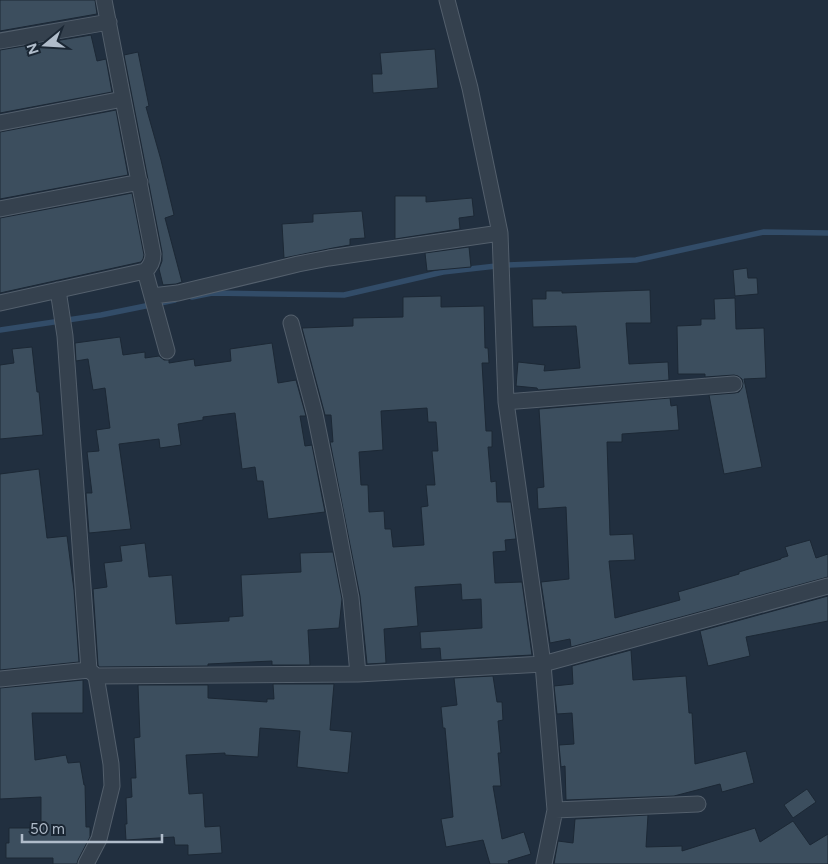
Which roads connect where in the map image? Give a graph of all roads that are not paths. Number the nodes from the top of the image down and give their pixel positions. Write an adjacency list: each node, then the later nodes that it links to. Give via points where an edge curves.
1 (104, 0): 3 (street)
2 (447, 0): 9 (street, via 470,88)
3 (109, 22): 4 (street); 5 (street)
4 (0, 41)
5 (124, 99): 6 (street); 7 (street)
6 (0, 123)
7 (140, 182): 8 (street); 10 (street, via 153,254 153,260)
8 (0, 209)
9 (500, 233): 13 (street, via 298,264 178,293); 17 (street)
10 (145, 271): 11 (street); 13 (street)
11 (58, 290): 12 (street); 20 (street, via 65,336)
12 (0, 303)
13 (154, 303): 15 (street)
14 (291, 324): 21 (street, via 315,414 334,508 351,598)
15 (167, 352)
16 (734, 384): 17 (street)
17 (506, 402): 19 (street)
18 (828, 586): 19 (street)
19 (544, 664): 21 (street); 24 (street)
20 (93, 673): 21 (street); 22 (street); 25 (street, via 111,764 112,786 99,839)
21 (358, 674)
22 (0, 679)
23 (698, 804): 24 (street)
24 (554, 810): 26 (street)
25 (86, 864)
26 (544, 864)

